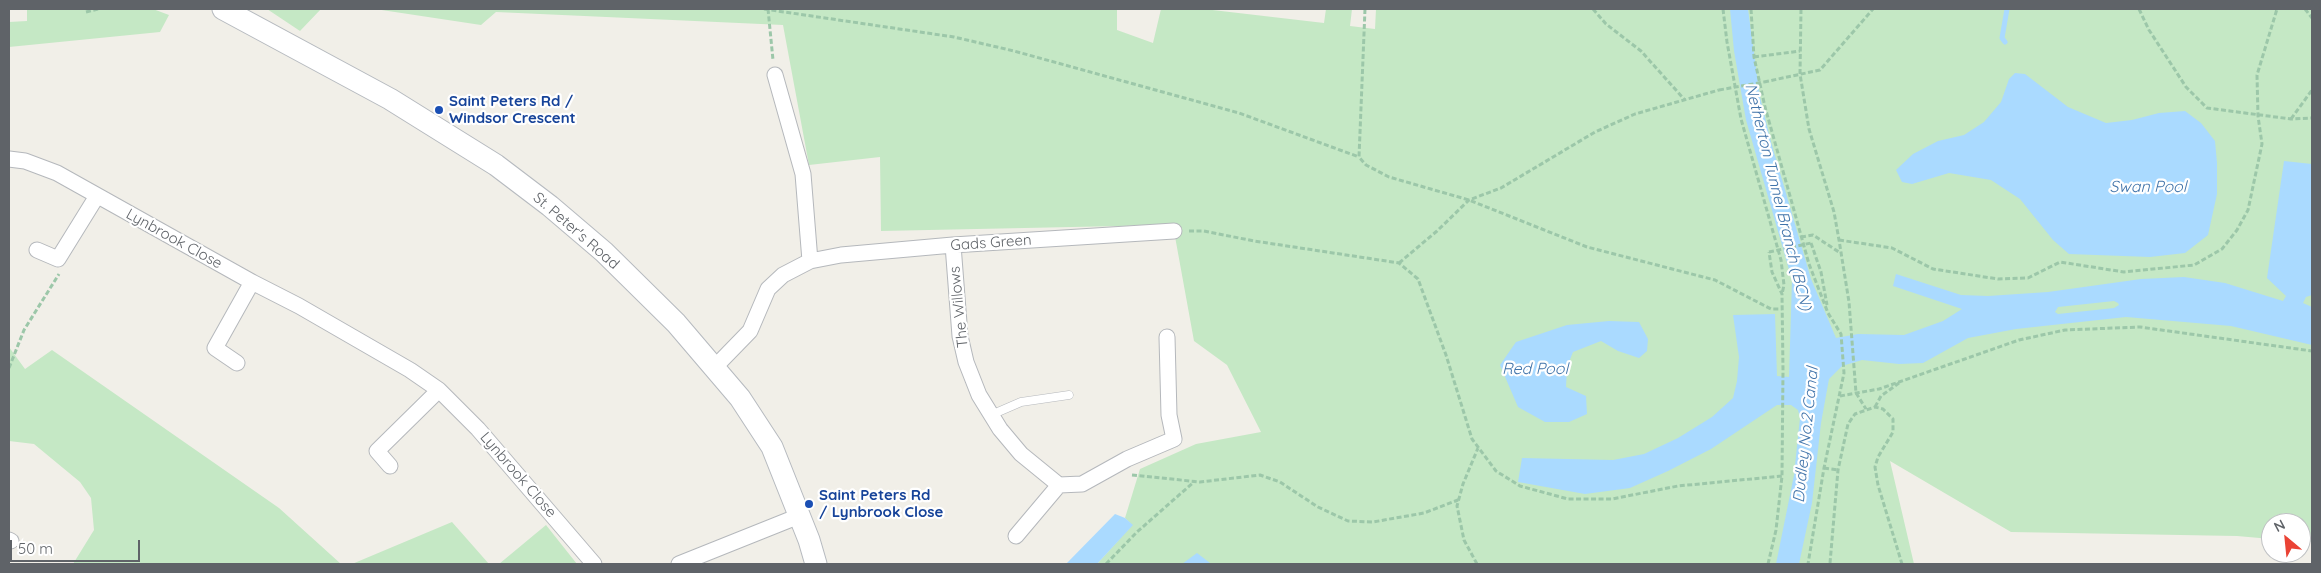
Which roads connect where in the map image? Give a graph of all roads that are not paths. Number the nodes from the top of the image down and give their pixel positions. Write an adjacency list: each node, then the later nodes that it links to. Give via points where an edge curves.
1 (223, 9): 12 (street, St. Peter's Road, via 390,99 496,165 604,252)
2 (775, 75): 8 (street, via 803,174)
3 (9, 159): 4 (street, Lynbrook Close, via 25,161 57,173)
4 (97, 196): 7 (street, via 58,259); 9 (street, Lynbrook Close)
5 (1174, 231): 6 (street, Gads Green)
6 (953, 245): 8 (street, Gads Green, via 841,255); 15 (street, The Willows, via 960,336 979,395)
7 (38, 250)
8 (810, 262): 12 (street, Gads Green, via 783,275 768,289 750,331)
9 (252, 282): 11 (street, via 215,348); 13 (street, Lynbrook Close, via 410,370)
10 (1167, 337): 17 (street, via 1169,415 1174,439 1127,459 1082,484)
11 (237, 363)
12 (715, 367): 18 (street, St. Peter's Road, via 772,447)
13 (439, 390): 16 (street, via 377,451); 20 (street, Lynbrook Close, via 478,429)
14 (1069, 395): 15 (lane, via 1021,402)
15 (992, 415): 17 (street, The Willows, via 1021,454)
16 (390, 466)
17 (1059, 485): 19 (street)
18 (799, 516): 21 (street); 22 (street, St. Peter's Road)
19 (1016, 536)
20 (594, 564)
21 (680, 564)
22 (816, 564)

